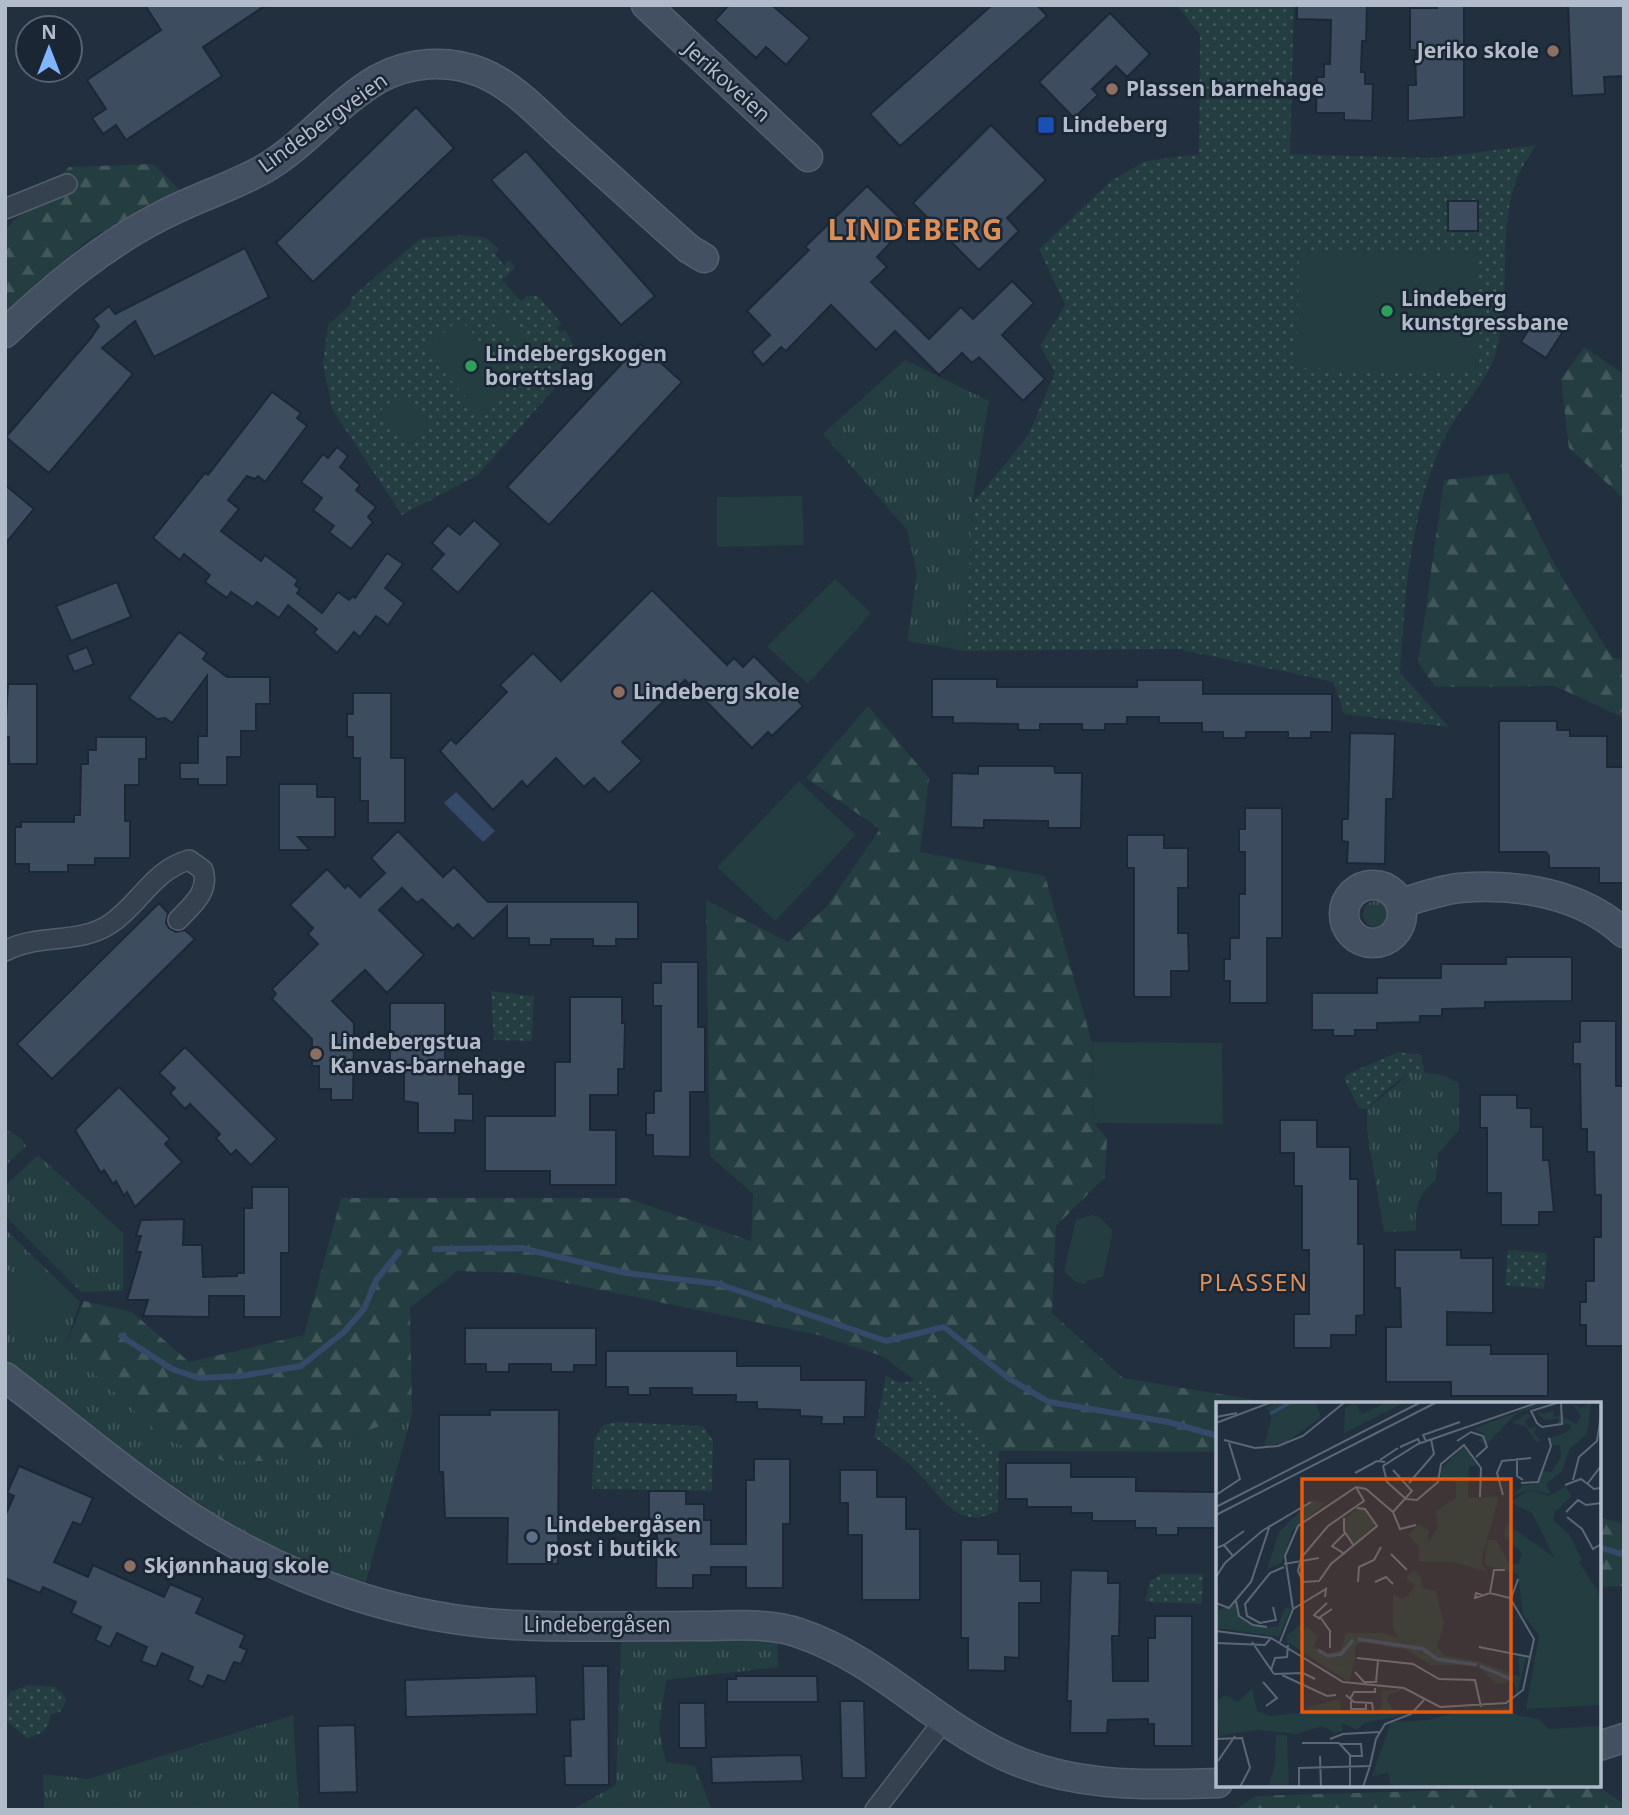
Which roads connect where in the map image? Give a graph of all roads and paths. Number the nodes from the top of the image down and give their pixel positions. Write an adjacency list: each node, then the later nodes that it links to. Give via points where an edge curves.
1 (646, 5): 2 (street, Jerikoveien)
2 (808, 157)
3 (66, 184): 4 (street)
4 (5, 209)
5 (704, 258): 6 (street, Lindebergveien, via 497,80 458,65 415,65 365,88 262,170 121,238 71,274)
6 (5, 333)
7 (1400, 903): 9 (street, via 1458,888 1525,891 1582,905)
8 (178, 920): 10 (street, via 204,886 203,870 189,860 173,864 110,924 89,934 19,943)
9 (1624, 933)
10 (5, 951)
11 (5, 1377): 12 (street, Lindebergåsen, via 214,1531 314,1581 366,1600 473,1622 796,1631 843,1650)
12 (945, 1719): 15 (street, Lindebergåsen, via 1003,1755 1071,1779 1114,1785); 16 (street)
13 (1624, 1738): 14 (street)
14 (1601, 1745)
15 (1216, 1783)
16 (874, 1810)

